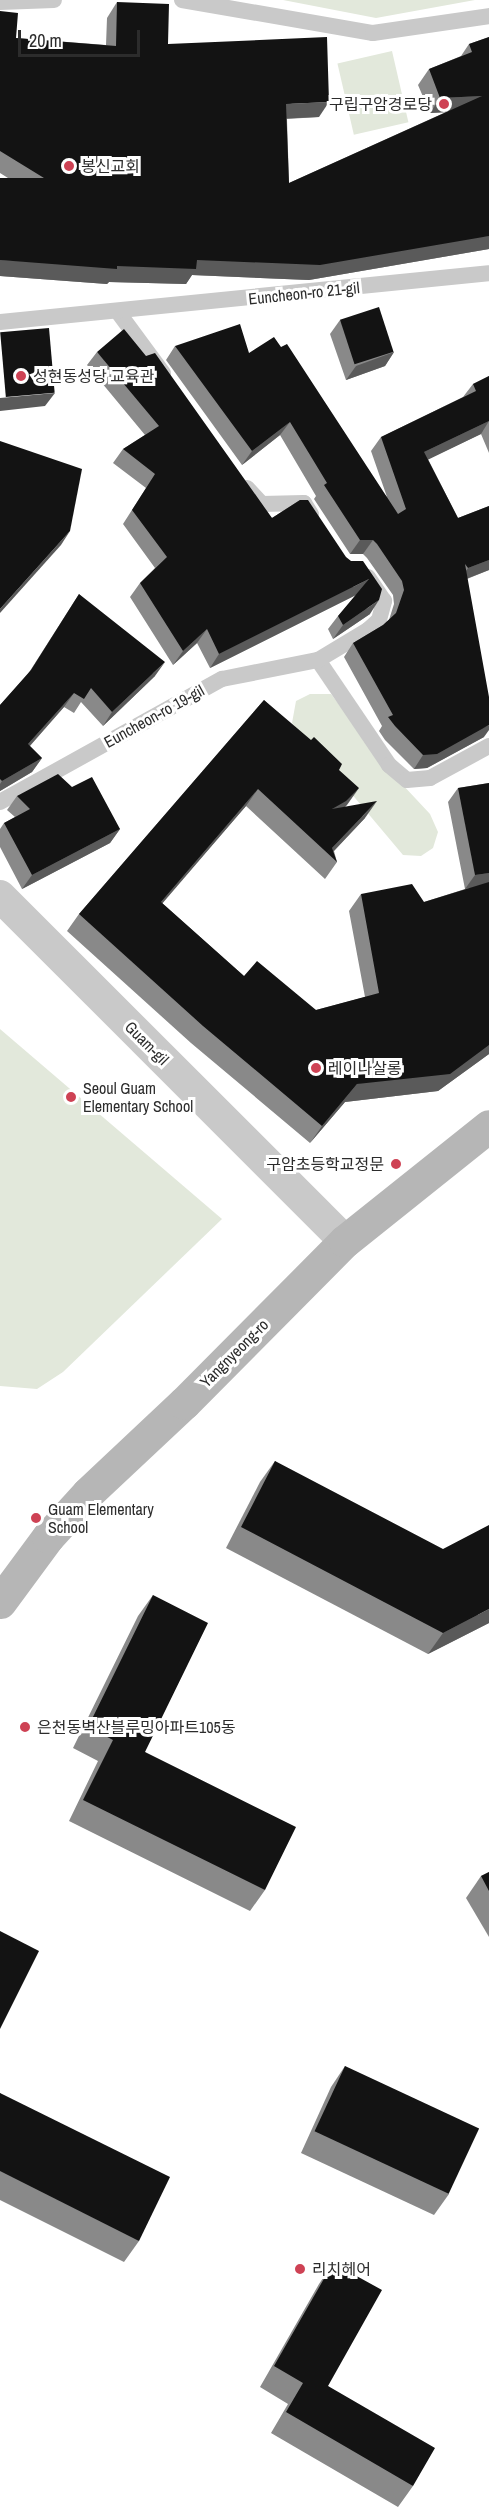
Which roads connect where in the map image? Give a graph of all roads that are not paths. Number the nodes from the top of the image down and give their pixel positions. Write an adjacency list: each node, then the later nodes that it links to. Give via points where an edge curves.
1 (54, 0): 3 (lane)
2 (182, 0): 4 (lane, via 373,33)
3 (0, 2)
4 (489, 16)
5 (489, 273): 6 (lane, Euncheon-ro 21-gil)
6 (118, 312): 7 (lane, Euncheon-ro 21-gil); 8 (lane)
7 (0, 322)
8 (172, 387)
9 (233, 471): 10 (lane, via 262,504 304,503)
10 (322, 530)
11 (359, 564): 12 (lane, Euncheon-ro 19-gil, via 384,601 379,620)
12 (318, 660): 13 (lane, via 389,765 407,780 430,778); 14 (lane, Euncheon-ro 19-gil, via 222,679)
13 (489, 746)
14 (0, 802)
15 (0, 896): 17 (street, Guam-gil)
16 (489, 1126): 17 (main road, Yangnyeong-ro)
17 (345, 1241): 18 (main road, Yangnyeong-ro, via 88,1493)
18 (0, 1602)

